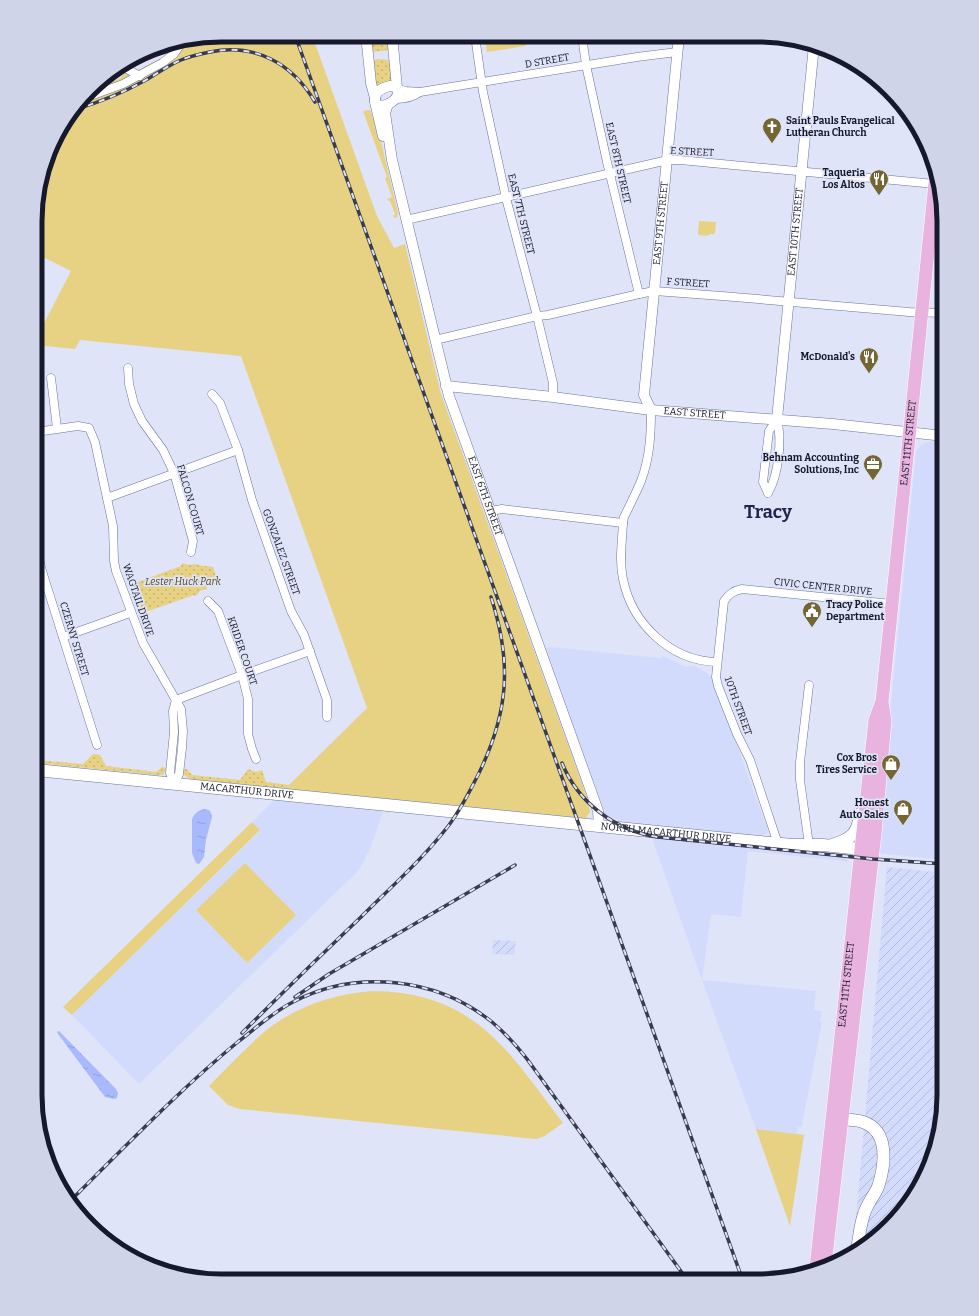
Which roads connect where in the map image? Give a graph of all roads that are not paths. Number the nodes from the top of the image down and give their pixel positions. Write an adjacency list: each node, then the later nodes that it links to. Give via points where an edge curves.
1 (367, 42): 15 (street, EAST 6TH STREET)
2 (392, 42): 14 (street, EAST 6TH STREET)
3 (477, 42): 12 (street, EAST 7TH STREET)
4 (583, 42): 9 (street, EAST 8TH STREET)
5 (678, 42): 8 (street, EAST 9TH STREET)
6 (179, 47): 11 (street, via 170,58)
7 (813, 50): 18 (street, EAST 10TH STREET)
8 (677, 52): 9 (street, D STREET); 17 (street, EAST 9TH STREET)
9 (586, 65): 12 (street, D STREET); 19 (street, EAST 8TH STREET)
10 (127, 69): 11 (street)
11 (140, 76): 13 (street)
12 (482, 82): 14 (street, D STREET, via 420,92 415,96); 22 (street, EAST 7TH STREET)
13 (93, 95)
14 (395, 95): 15 (street, via 380,105); 15 (street, via 390,86 378,92); 16 (street, EAST 6TH STREET, via 385,113)
15 (375, 100): 16 (street, EAST 6TH STREET)
16 (392, 160): 23 (street, EAST 6TH STREET)
17 (668, 160): 18 (street, E STREET); 19 (street, E STREET); 24 (street, EAST 9TH STREET)
18 (802, 172): 20 (street, E STREET); 26 (street, EAST 10TH STREET)
19 (610, 173): 22 (street, E STREET); 25 (street, EAST 8TH STREET)
20 (933, 184)
21 (934, 190): 27 (main road, EAST 11TH STREET)
22 (506, 198): 23 (street, E STREET); 29 (street, EAST 7TH STREET)
23 (406, 220): 30 (street, EAST 6TH STREET)
24 (654, 291): 25 (street, F STREET); 26 (street, F STREET); 36 (street, EAST 9TH STREET, via 644,395)
25 (639, 294): 29 (street, F STREET)
26 (790, 301): 27 (street, F STREET); 37 (street, EAST 10TH STREET)
27 (922, 312): 28 (street, F STREET); 40 (main road, EAST 11TH STREET)
28 (937, 313)
29 (537, 316): 30 (street, F STREET); 35 (street, EAST 7TH STREET, via 553,383)
30 (435, 340): 33 (street, EAST 6TH STREET)
31 (128, 368): 43 (street, FALCON COURT, via 134,404 142,421 163,450)
32 (51, 378): 38 (street)
33 (446, 386): 35 (street, EAST STREET); 45 (street, EAST 6TH STREET)
34 (212, 394): 42 (street, GONZALEZ STREET, via 220,403)
35 (553, 397): 36 (street, EAST STREET)
36 (651, 410): 37 (street, EAST STREET); 46 (street, via 646,465)
37 (777, 419): 37 (street, EAST 10TH STREET, via 769,430 763,482 768,493 773,483 779,447 780,430); 40 (street, EAST STREET)
38 (57, 428): 39 (street); 44 (street, WAGTAIL DRIVE, via 89,428 95,442)
39 (42, 431)
40 (909, 432): 41 (street, EAST STREET); 51 (main road, EAST 11TH STREET)
41 (937, 435)
42 (238, 450): 43 (street); 54 (street, GONZALEZ STREET, via 252,500 283,589)
43 (174, 473): 44 (street); 47 (street, FALCON COURT, via 193,541)
44 (107, 498): 52 (street, WAGTAIL DRIVE, via 113,526 116,571)
45 (491, 511): 46 (street, via 502,509); 67 (street, EAST 6TH STREET, via 598,811)
46 (623, 523): 55 (street, via 621,562 626,593 634,610 664,644 683,656 704,662)
47 (191, 552)
48 (42, 571): 53 (street, CZERNY STREET)
49 (752, 589): 51 (street, CIVIC CENTER DRIVE); 55 (street, 10TH STREET, via 734,590 724,601)
50 (208, 601): 56 (street, KRIDER COURT, via 218,611)
51 (892, 604): 59 (main road, EAST 11TH STREET)
52 (130, 612): 53 (street); 58 (street, WAGTAIL DRIVE, via 142,643)
53 (63, 637): 61 (street, CZERNY STREET)
54 (310, 651): 56 (street); 60 (street, GONZALEZ STREET, via 327,700)
55 (717, 662): 68 (street, 10TH STREET, via 718,686 750,760)
56 (242, 675): 58 (street); 62 (street, KRIDER COURT, via 248,699 248,734)
57 (809, 685): 69 (street, via 800,762)
58 (176, 700): 65 (street, via 173,711 174,732 170,773)
59 (882, 702): 63 (main road, EAST 11TH STREET, via 875,720); 71 (main road, EAST 11TH STREET, via 885,721)
60 (327, 717)
61 (97, 745)
62 (256, 759)
63 (871, 762): 70 (main road, via 864,780 857,828 844,841); 71 (main road, EAST 11TH STREET)
64 (42, 771): 65 (main road, MACARTHUR DRIVE)
65 (174, 784): 66 (main road, MACARTHUR DRIVE)
66 (458, 812): 67 (main road, NORTH MACARTHUR DRIVE)
67 (598, 826): 68 (main road, NORTH MACARTHUR DRIVE)
68 (778, 844): 69 (main road, NORTH MACARTHUR DRIVE)
69 (809, 845): 70 (main road, NORTH MACARTHUR DRIVE)
70 (830, 846): 71 (main road, NORTH MACARTHUR DRIVE)
71 (867, 850): 72 (main road, EAST 11TH STREET)
72 (837, 1119): 73 (main road, via 864,1122 873,1127 879,1134 884,1151 882,1171 863,1217); 74 (main road, EAST 11TH STREET); 75 (main road, EAST 11TH STREET)
73 (858, 1243)
74 (826, 1260)
75 (816, 1265)

